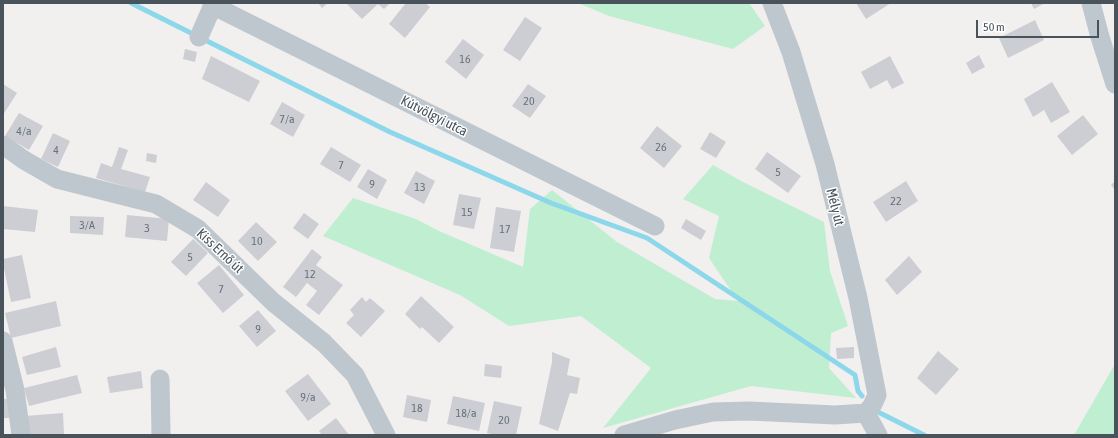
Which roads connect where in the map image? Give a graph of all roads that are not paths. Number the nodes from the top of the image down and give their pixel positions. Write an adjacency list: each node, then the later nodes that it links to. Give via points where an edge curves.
1 (772, 3): 10 (street, Mély út, via 791,52 825,164 858,298 877,395)
2 (1091, 3): 5 (street)
3 (213, 4): 4 (street, Kútvölgyi utca); 7 (street, Kútvölgyi utca)
4 (199, 37)
5 (1115, 84)
6 (3, 145): 11 (street, Kiss Ernő út, via 57,179 156,204 198,229 273,302 324,342 355,376)
7 (655, 226)
8 (3, 341): 12 (street, via 15,390)
9 (160, 379): 13 (street)
10 (866, 413): 14 (street, via 835,415 713,412); 15 (street)
11 (391, 434)
12 (21, 435)
13 (161, 435)
14 (624, 435)
15 (878, 435)

